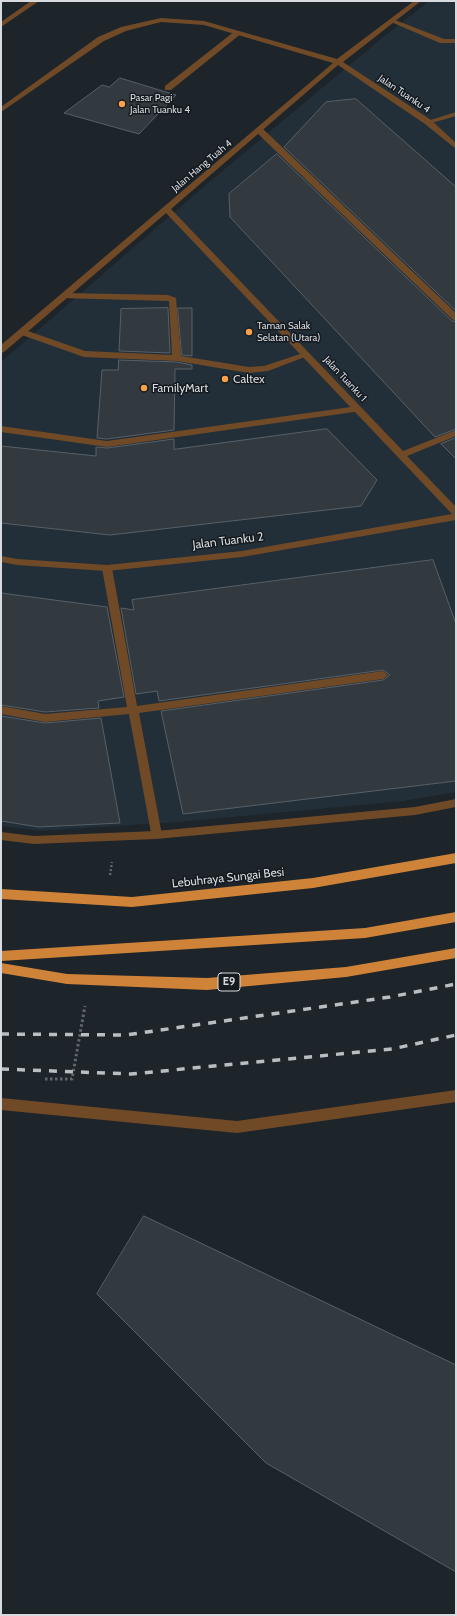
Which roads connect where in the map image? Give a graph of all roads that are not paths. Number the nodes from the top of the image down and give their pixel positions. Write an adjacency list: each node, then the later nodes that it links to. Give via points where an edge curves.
1 (36, 1): 4 (street)
2 (418, 1): 3 (street, Jalan Hang Tuah 4)
3 (393, 21): 6 (street, via 443,41); 7 (street, Jalan Hang Tuah 4)
4 (1, 25)
5 (238, 32): 7 (street, Jalan Tuanku 4); 8 (street); 9 (street, Jalan Tuanku 4, via 204,23 161,20 124,29 101,39)
6 (456, 41)
7 (338, 62): 11 (street, Jalan Tuanku 4); 12 (street, Jalan Hang Tuah 4)
8 (168, 88)
9 (1, 110)
10 (456, 114): 11 (street)
11 (428, 122): 13 (street, Jalan Tuanku 4)
12 (259, 130): 14 (street, Jalan Hang Tuah 4); 16 (street)
13 (456, 147)
14 (167, 209): 15 (street, Jalan Hang Tuah 4); 19 (street, Jalan Tuanku 1)
15 (64, 296): 17 (street, Jalan Hang Tuah 4); 20 (street, via 173,300)
16 (456, 318)
17 (22, 332): 18 (street, Jalan Hang Tuah 4); 20 (street, via 84,354)
18 (1, 350)
19 (306, 355): 20 (street, via 265,370 249,370); 21 (street, Jalan Tuanku 1)
20 (177, 358)
21 (358, 410): 22 (street, via 107,444); 24 (street, Jalan Tuanku 1)
22 (1, 429)
23 (456, 433): 24 (street)
24 (402, 455): 25 (street, Jalan Tuanku 1)
25 (456, 513)
26 (456, 517): 28 (street, Jalan Tuanku 2, via 242,554)
27 (1, 559): 28 (street, Jalan Tuanku 2)
28 (107, 568): 31 (street)
29 (383, 675): 31 (street)
30 (1, 710): 31 (street, via 46,718)
31 (134, 710): 33 (street)
32 (456, 803): 33 (street, via 415,811)
33 (156, 835): 34 (street, via 34,840)
34 (1, 836)
35 (456, 858): 36 (highway, Lebuhraya Sungai Besi, via 313,883 132,902)
36 (1, 894)
37 (456, 917): 39 (highway, via 365,933)
38 (456, 953): 40 (highway, E9, via 346,972 207,984 67,979)
39 (1, 956)
40 (1, 968)
41 (456, 1096): 42 (street, via 237,1127)
42 (1, 1104)

